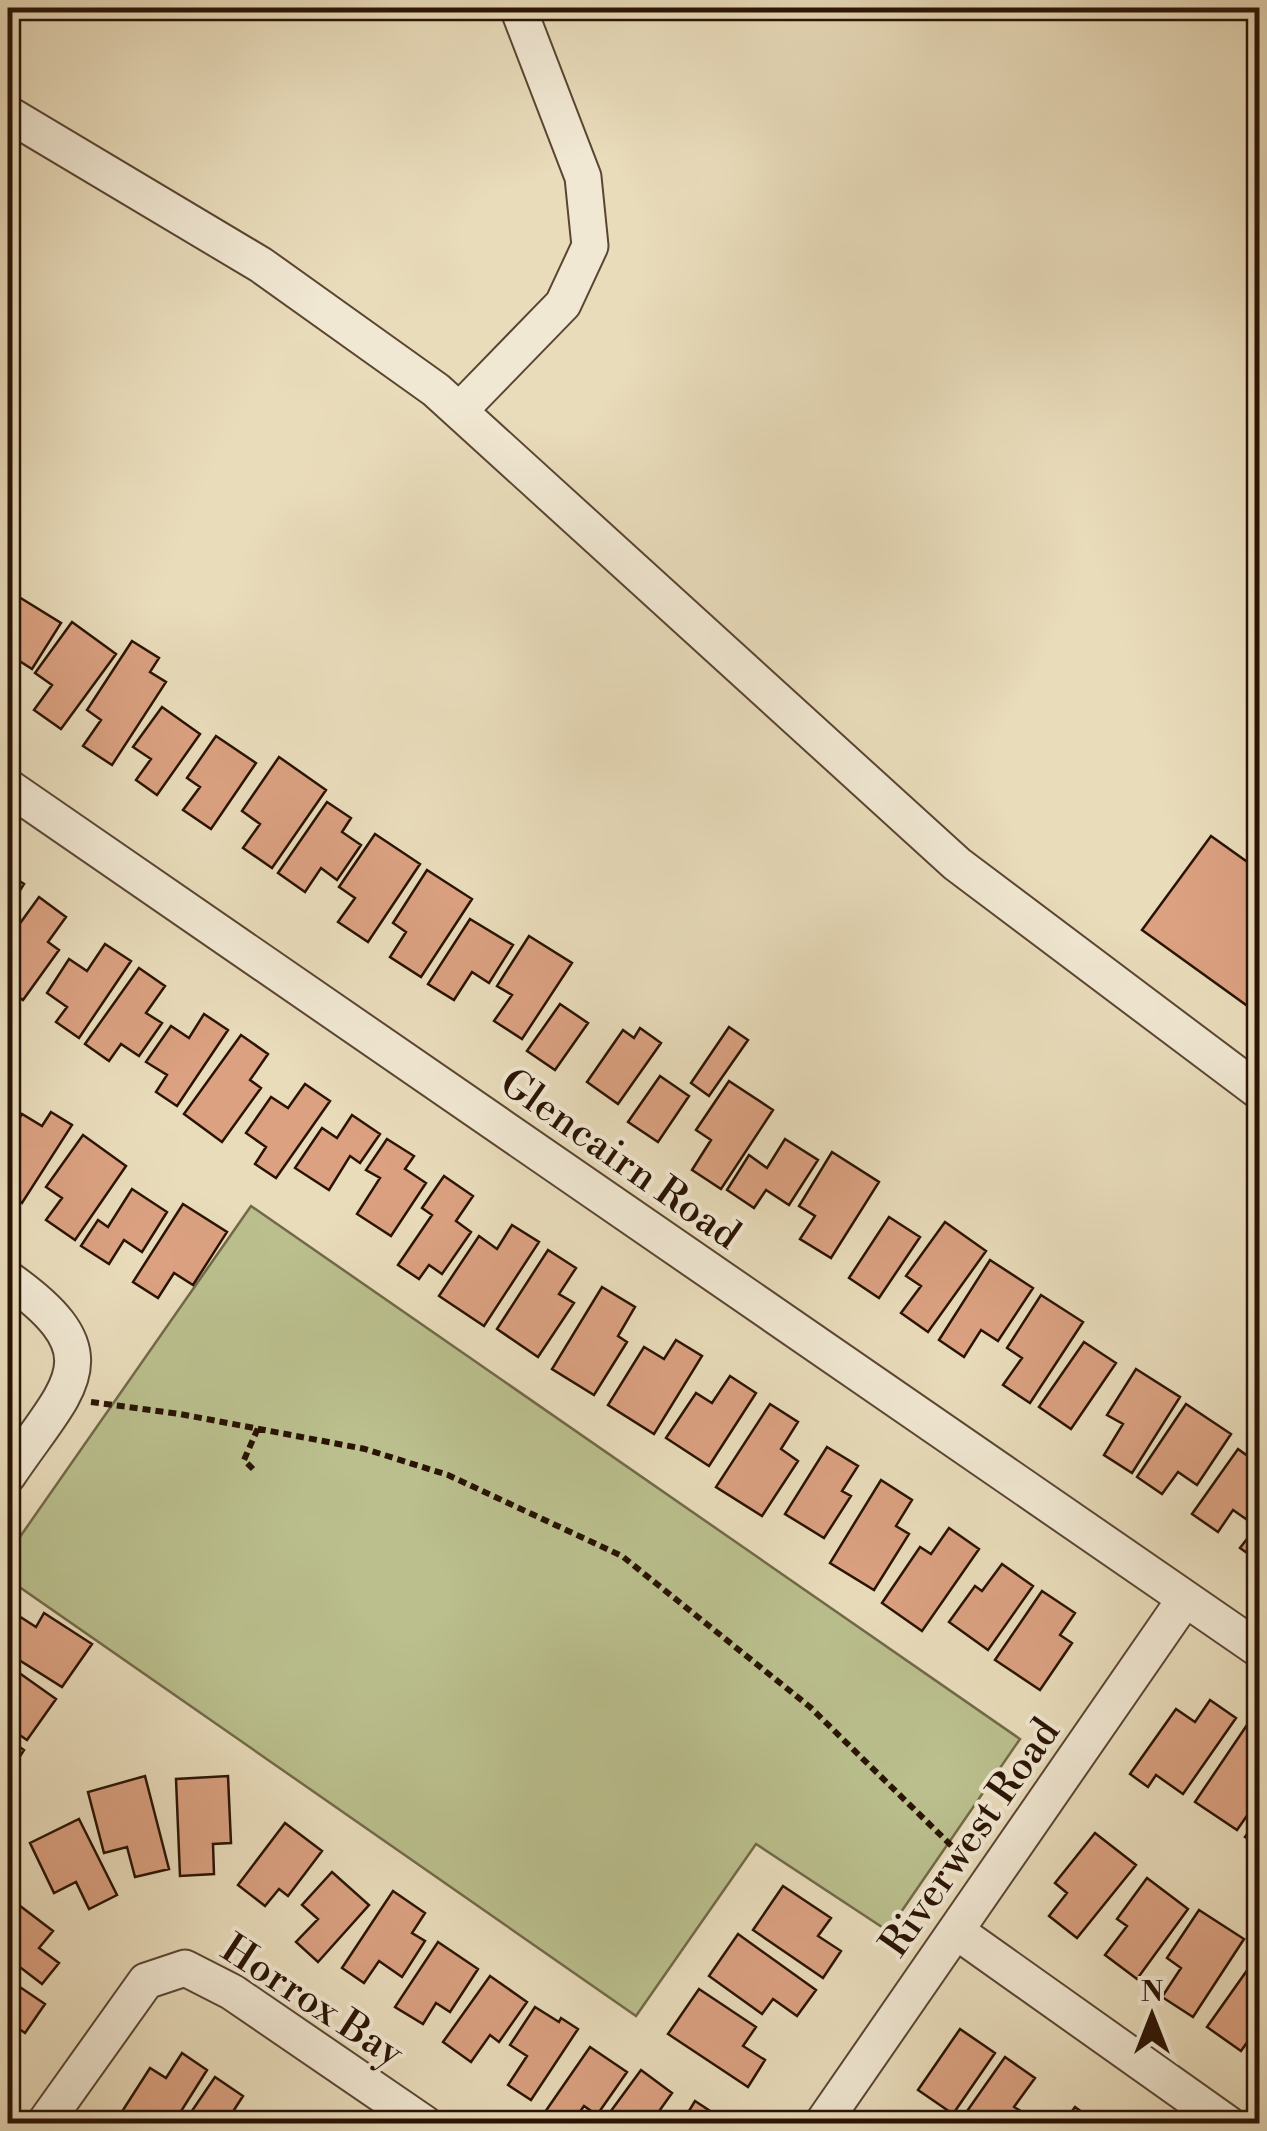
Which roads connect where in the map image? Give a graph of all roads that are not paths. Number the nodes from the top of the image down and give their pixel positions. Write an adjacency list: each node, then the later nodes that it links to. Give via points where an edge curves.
1 (518, 8): 3 (street, via 583,177 590,246 563,304)
2 (8, 114): 3 (street, via 261,266)
3 (459, 410): 5 (street, via 957,864)
4 (8, 786): 8 (street, Glencairn Road)
5 (1260, 1092)
6 (8, 1278): 7 (street, via 65,1330 74,1350 73,1374)
7 (8, 1474)
8 (1185, 1599): 9 (street, Glencairn Road); 10 (street, Riverwest Road)
9 (1260, 1650)
10 (956, 1931): 13 (street, Riverwest Road); 14 (street)
11 (44, 2124): 12 (street, Horrox Bay, via 146,1981 185,1968 232,1992)
12 (425, 2124)
13 (822, 2124)
14 (1228, 2124)

